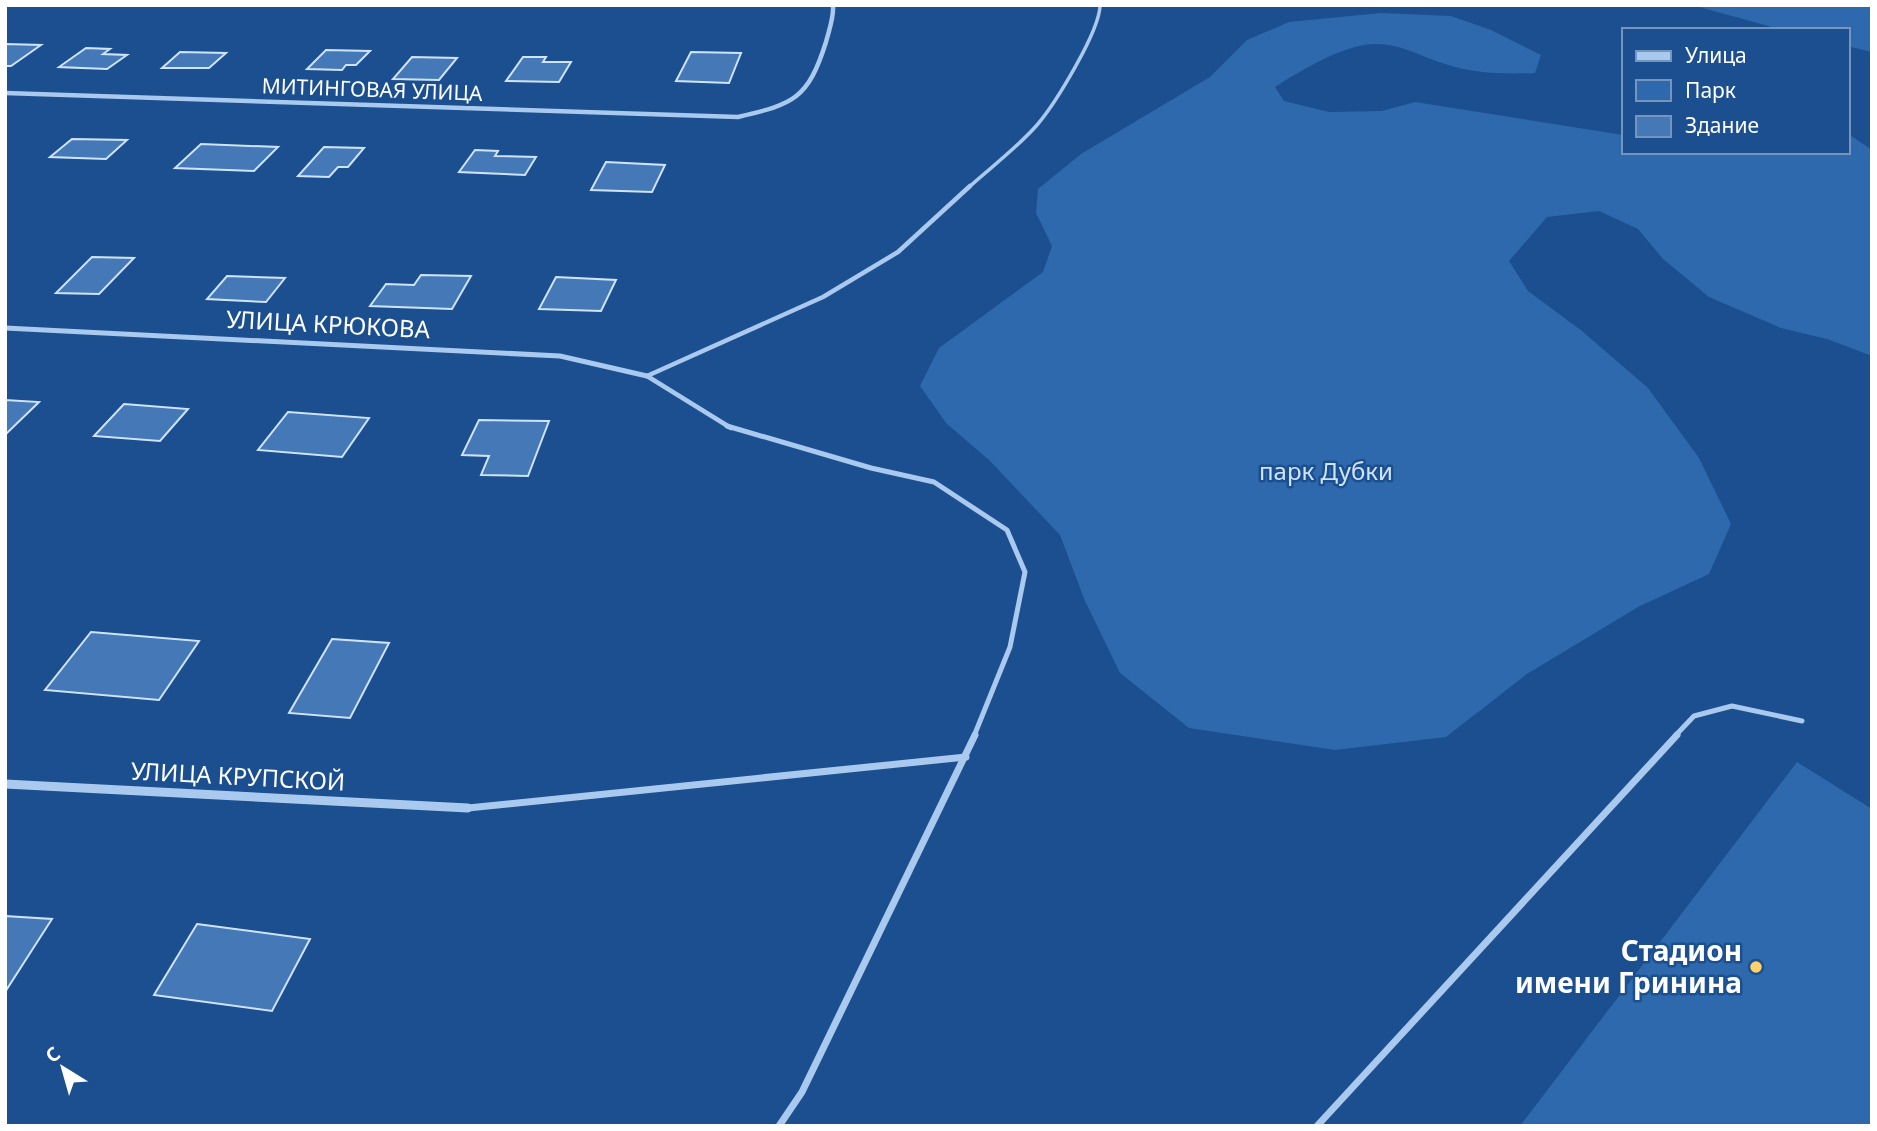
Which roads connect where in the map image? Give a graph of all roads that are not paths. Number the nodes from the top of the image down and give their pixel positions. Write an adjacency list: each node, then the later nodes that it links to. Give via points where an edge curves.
1 (833, 5): 3 (street, МИТИНГОВАЯ УЛИЦА, via 812,83 798,99 775,110 738,117)
2 (1100, 5): 5 (lane, via 1088,45 1037,125 898,252 823,297)
3 (5, 93)
4 (5, 328): 5 (street, УЛИЦА КРЮКОВА, via 560,356)
5 (647, 376): 7 (lane, via 730,428 934,482 1007,530 1026,572 1010,647)
6 (1802, 721): 11 (lane, via 1732,706 1693,716)
7 (966, 757): 9 (lane); 10 (lane, via 802,1092)
8 (5, 784): 9 (street, УЛИЦА КРУПСКОЙ)
9 (468, 808)
10 (779, 1126)
11 (1317, 1126)

